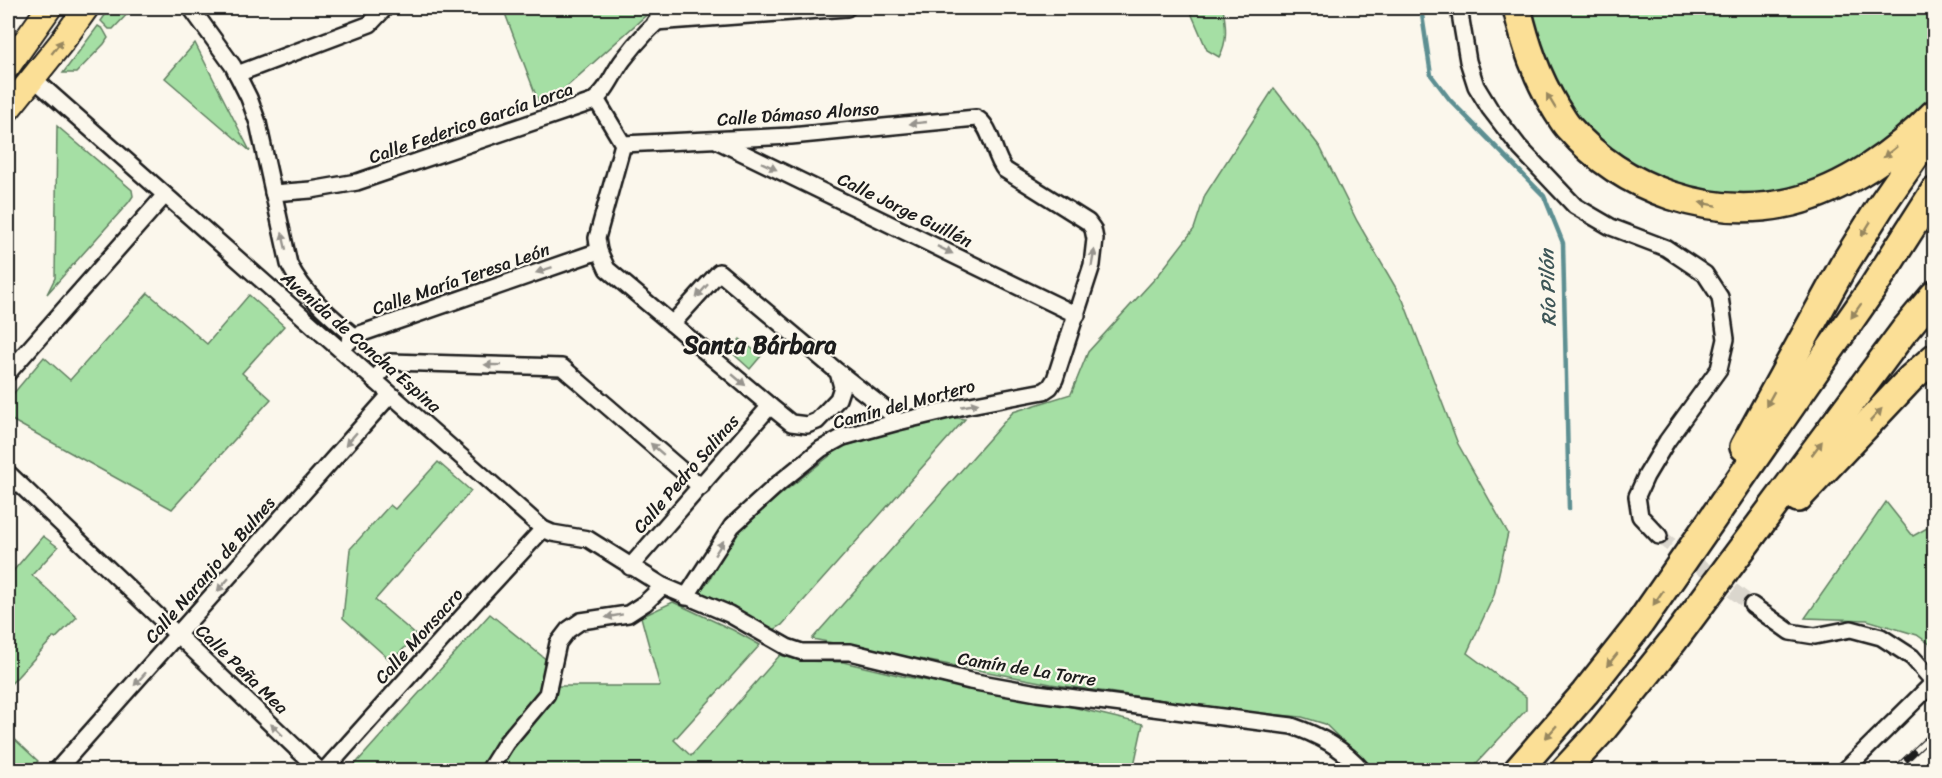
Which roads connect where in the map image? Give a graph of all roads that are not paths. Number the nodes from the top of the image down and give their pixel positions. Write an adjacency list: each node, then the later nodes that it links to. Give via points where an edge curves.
1 (49, 8): 10 (main road)
2 (86, 8): 12 (main road, one-way to 2)
3 (191, 8): 11 (street)
4 (385, 8): 11 (street, via 370,24)
5 (673, 8): 9 (street, Calle Federico García Lorca)
6 (847, 8): 9 (street)
7 (1459, 8): 38 (street, via 1476,86 1520,148 1575,206 1611,227 1666,248 1705,274 1720,297 1726,339 1719,369 1667,441 1637,496 1640,516)
8 (1517, 8): 15 (highway, one-way to 8, via 1870,168 1833,188 1792,202 1717,206 1673,197 1629,178 1568,128 1541,84)
9 (655, 22): 13 (street, Calle Federico García Lorca)
10 (8, 65)
11 (237, 74): 20 (street, via 258,123)
12 (33, 78): 14 (main road); 21 (street, Avenida de Concha Espina)
13 (596, 99): 18 (street); 20 (street, Calle Federico García Lorca, via 357,182)
14 (8, 109)
15 (1935, 114)
16 (1935, 129): 40 (highway, one-way to 40, via 1843,266)
17 (716, 140): 18 (street, Calle Dámaso Alonso); 24 (street, Calle Jorge Guillén, one-way to 24); 24 (street, Calle Dámaso Alonso, one-way to 17, via 1092,265 1093,229 1088,222 1005,170 984,123 976,118)
18 (623, 144): 22 (street, via 597,238)
19 (1935, 192): 40 (highway, one-way to 40)
20 (273, 193): 26 (street, one-way to 20, via 297,279 289,264)
21 (165, 195): 27 (street, Avenida de Concha Espina); 30 (street)
22 (599, 251): 25 (street, via 607,269); 26 (street, Calle María Teresa León, one-way to 26)
23 (1935, 295): 44 (highway, one-way to 23)
24 (1077, 315): 42 (street, Camín del Mortero, one-way to 24, via 732,526 821,449 843,437 897,422 1050,387)
25 (672, 324): 29 (street, one-way to 25, via 719,272); 33 (street, one-way to 33)
26 (354, 336): 27 (street)
27 (342, 352): 31 (street, Avenida de Concha Espina)
28 (1935, 358): 44 (highway, one-way to 28, via 1799,497 1911,378)
29 (838, 372): 33 (street, via 842,387 838,399 817,421 807,425 791,423); 34 (street)
30 (8, 373)
31 (374, 380): 32 (street, Avenida de Concha Espina); 36 (street, one-way to 31, via 562,367 390,362)
32 (390, 395): 37 (street, Avenida de Concha Espina); 45 (street, Calle Naranjo de Bulnes, one-way to 45)
33 (770, 406): 36 (street, Calle Pedro Salinas)
34 (893, 415)
35 (8, 473): 45 (street, Calle Peña Mea)
36 (701, 487): 39 (street, Calle Pedro Salinas)
37 (543, 529): 39 (street, Avenida de Concha Espina, via 588,539); 48 (street, Calle Monsacro)
38 (1659, 537)
39 (630, 567): 41 (street, Avenida de Concha Espina)
40 (1677, 569): 51 (highway, one-way to 51, via 1638,626)
41 (663, 586): 42 (street, Avenida de Concha Espina); 49 (street, one-way to 49, via 628,614 581,621 568,630 558,643 547,694 506,743)
42 (686, 597): 50 (street, Camín de La Torre, via 729,614 802,652 850,652 1015,689 1292,726 1331,743)
43 (1752, 605): 53 (street, via 1790,632 1815,636 1851,629 1881,637 1912,657 1935,682)
44 (1682, 629): 52 (highway)
45 (179, 635): 46 (street, Calle Naranjo de Bulnes, one-way to 46); 47 (street, Calle Peña Mea, one-way to 45)
46 (57, 771)
47 (320, 771)
48 (325, 771)
49 (489, 771)
50 (1362, 771)
51 (1518, 771)
52 (1565, 771)
53 (1845, 771)

